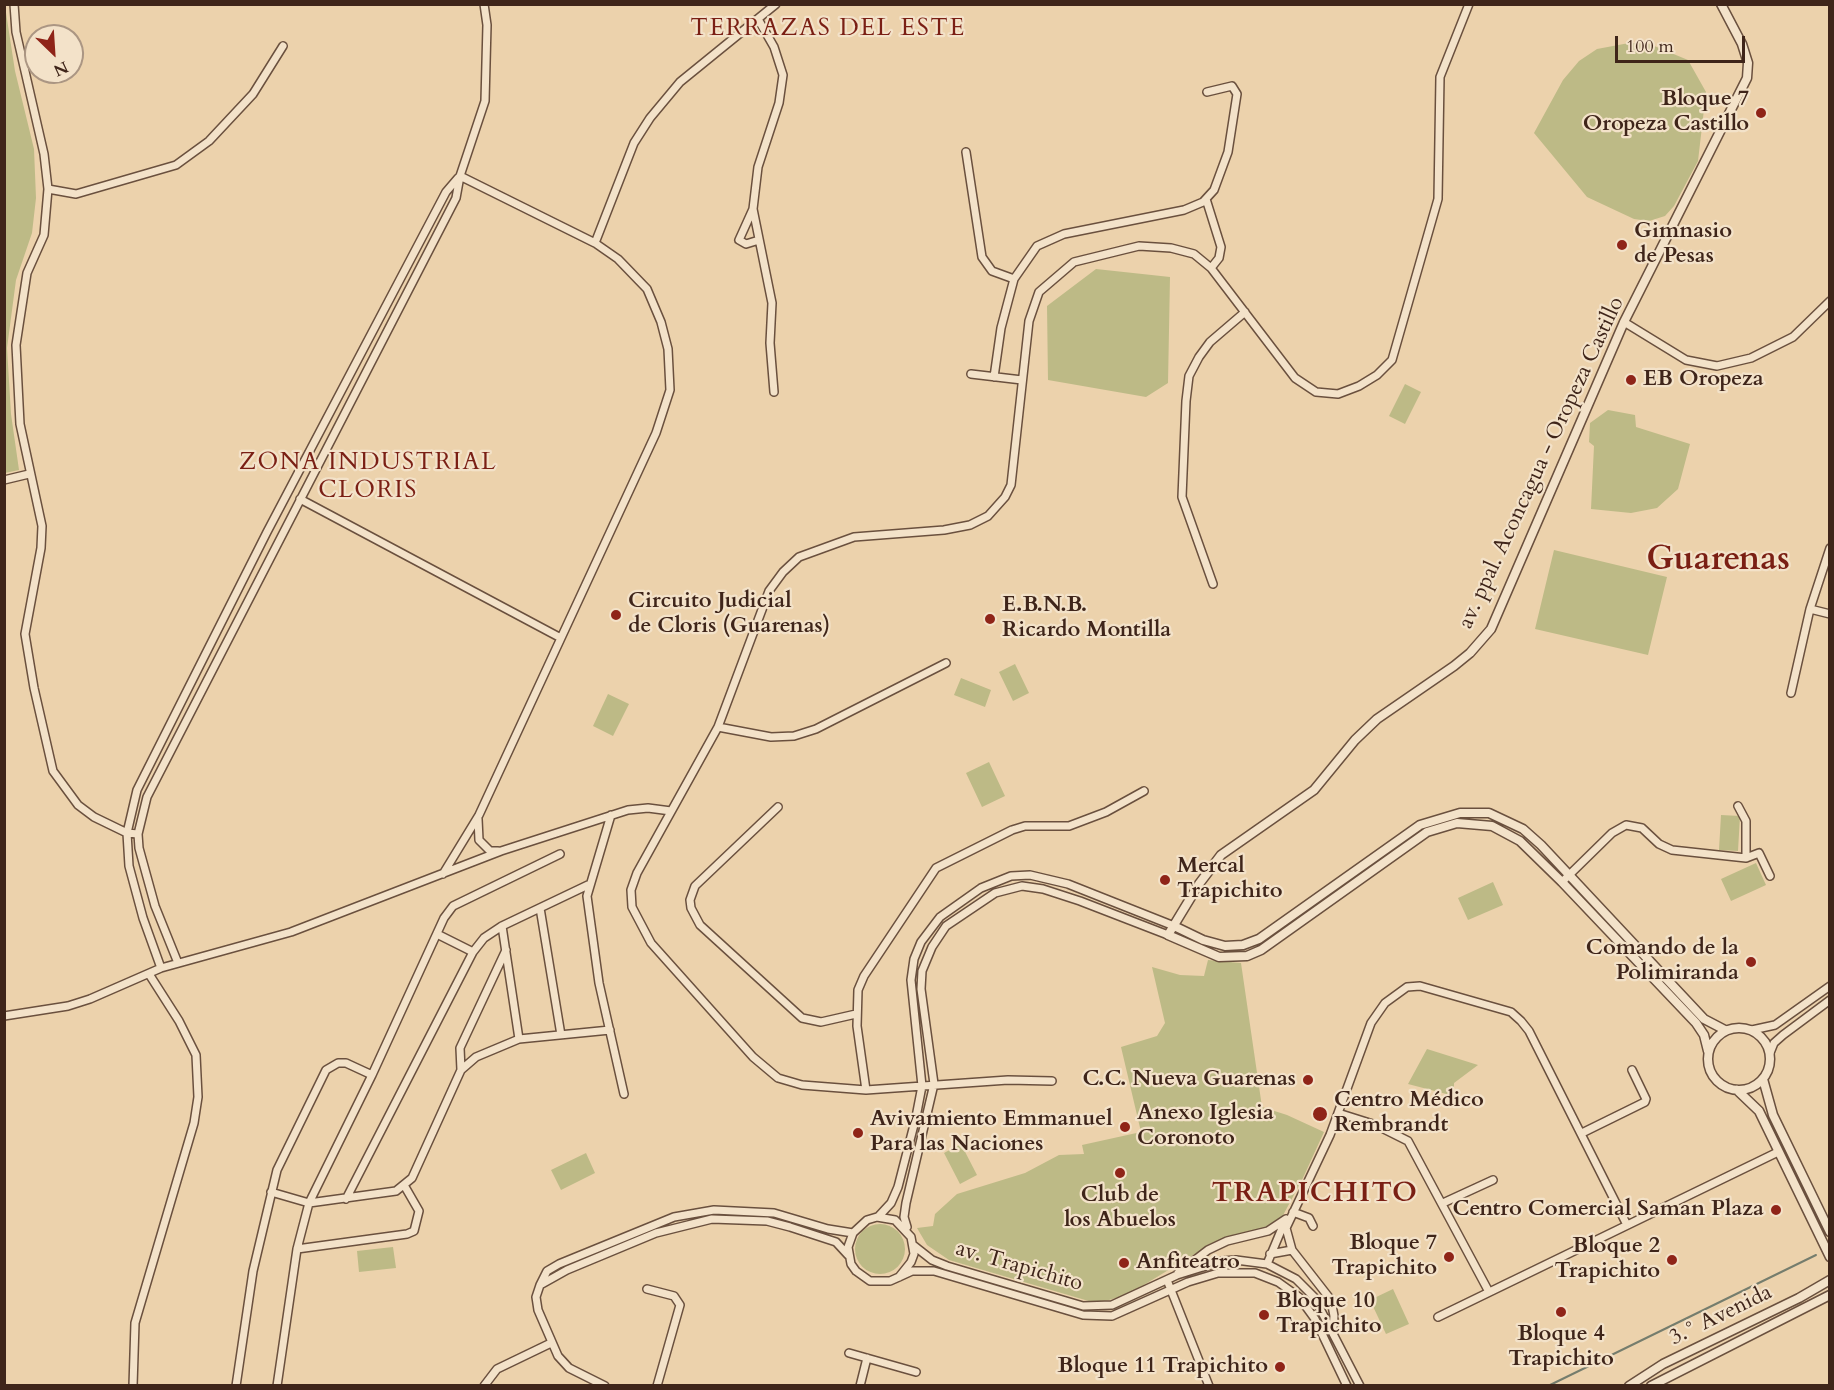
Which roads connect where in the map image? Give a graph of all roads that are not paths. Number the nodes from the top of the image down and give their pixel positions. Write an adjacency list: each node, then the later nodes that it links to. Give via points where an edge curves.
1 (14, 4): 11 (street, via 16,32 44,154)
2 (484, 4): 10 (street, via 485,101)
3 (776, 4): 6 (street)
4 (1469, 4): 19 (street, via 1440,77 1438,199 1392,360 1359,386 1338,394 1316,392 1295,378)
5 (1721, 4): 20 (street, av. ppal. Aconcagua - Oropeza Castillo, via 1742,44 1748,78)
6 (758, 19): 13 (street, via 774,47 783,75 779,103 758,167); 15 (street, via 680,82 650,118 634,143)
7 (282, 46): 11 (street, via 253,94 209,141 176,165 76,194)
8 (1207, 92): 12 (street, via 1232,86 1237,94 1228,152 1214,190)
9 (966, 152): 17 (street, via 982,257 992,271)
10 (460, 176): 15 (street); 27 (street, via 456,198); 42 (street, via 446,192 267,532 137,790)
11 (48, 189): 25 (street, via 44,235 27,273 16,345 20,424)
12 (1206, 199): 16 (street, via 1221,247); 17 (street, via 1184,210 1046,240 1024,261)
13 (753, 209): 14 (street); 14 (street, via 739,240 747,244)
14 (759, 240): 24 (street, via 772,303)
15 (594, 243): 32 (street, via 618,259 647,289 668,349 670,390 656,433)
16 (1211, 268): 19 (street); 23 (street, via 1194,254 1139,246 1074,262 1039,292 1029,321)
17 (1014, 279): 22 (street)
18 (1830, 301): 20 (street, via 1793,337 1751,358 1717,366 1686,360)
19 (1245, 312): 29 (street, via 1210,342 1189,376 1182,496)
20 (1624, 322): 54 (street, av. ppal. Aconcagua - Oropeza Castillo, via 1483,640 1454,666 1377,719 1314,790 1221,855)
21 (971, 374): 22 (street)
22 (994, 377): 23 (street)
23 (1022, 380): 35 (street, via 1011,485 988,516 970,525 944,530 854,537 799,557 770,591)
24 (774, 392)
25 (29, 474): 26 (street); 42 (street, via 42,526 25,634 53,771 78,805)
26 (4, 480)
27 (300, 499): 32 (street); 43 (street, via 147,797)
28 (1830, 548): 30 (street)
29 (1212, 584)
30 (1810, 609): 31 (street); 34 (street)
31 (1830, 614)
32 (559, 637): 40 (street)
33 (946, 663): 35 (street, via 816,729 794,736 771,737)
34 (1791, 693)
35 (718, 727): 39 (street)
36 (1144, 791): 64 (street, via 1069,826 1025,826 1006,832 936,868 864,976)
37 (1737, 806): 46 (street, via 1746,821)
38 (778, 807): 64 (street, via 695,886 691,908 700,925 802,1018 821,1022)
39 (671, 811): 41 (street, via 648,808); 80 (street, via 631,890 632,907 651,943 778,1078)
40 (479, 814): 44 (street, via 479,840 490,851); 47 (street)
41 (611, 815): 44 (street); 51 (street)
42 (127, 833): 43 (street); 60 (street, via 129,867)
43 (138, 834): 59 (street, via 146,878)
44 (501, 851): 47 (street)
45 (560, 854): 55 (street, via 453,906)
46 (1746, 858): 48 (street, via 1672,850 1641,828 1626,825 1612,833); 49 (street, via 1759,853)
47 (443, 874): 59 (street, via 291,932)
48 (1570, 874): 50 (street); 54 (street, via 1509,820 1489,813 1460,813 1420,825 1259,939 1226,946); 67 (street, via 1704,1019)
49 (1770, 876)
50 (1562, 882): 56 (street, via 1507,832 1477,823 1457,823 1413,840 1254,953 1219,957); 71 (street, via 1696,1023)
51 (588, 885): 52 (street); 66 (street, via 599,983)
52 (540, 908): 53 (street); 69 (street)
53 (502, 926): 57 (street); 58 (street, via 484,938)
54 (1174, 926): 56 (street, av. ppal. Aconcagua - Oropeza Castillo); 79 (street, via 1044,876 1011,876 961,900 931,927 914,959 911,980)
55 (437, 934): 58 (street); 75 (street)
56 (1168, 935): 78 (street, via 1033,887 1007,888 979,902 946,926 922,971)
57 (506, 950): 70 (street); 73 (street, via 460,1048)
58 (473, 952): 89 (street)
59 (178, 963): 60 (street)
60 (161, 968): 61 (street)
61 (149, 974): 65 (street, via 68,1006); 122 (street, via 196,1055 198,1097 191,1134 135,1323)
62 (1830, 986): 68 (street, via 1775,1025)
63 (1830, 1000): 72 (street, via 1783,1035)
64 (856, 1014): 80 (street)
65 (4, 1016)
66 (610, 1030): 69 (street); 82 (street)
67 (1725, 1030): 68 (street); 71 (street)
68 (1752, 1030): 72 (street, via 1766,1042)
69 (561, 1035): 70 (street)
70 (519, 1039): 73 (street, via 476,1057)
71 (1708, 1051): 81 (street, via 1711,1074 1722,1085)
72 (1770, 1053): 76 (street)
73 (461, 1070): 87 (street, via 417,1167)
74 (1632, 1070): 84 (street, via 1645,1102)
75 (372, 1075): 88 (street, via 346,1063 326,1070 277,1170); 90 (street)
76 (1763, 1079): 81 (street, via 1751,1088); 98 (street, via 1773,1115)
77 (1052, 1081): 78 (street)
78 (934, 1084): 79 (street); 97 (street, via 906,1203)
79 (922, 1086): 80 (street); 93 (street, via 898,1187 891,1203)
80 (866, 1090)
81 (1737, 1090): 85 (street, via 1759,1111)
82 (624, 1094)
83 (1338, 1113): 84 (street, via 1371,1023 1385,1003 1407,987 1420,986 1516,1016 1529,1031); 91 (street, via 1408,1141); 92 (street)
84 (1582, 1133): 96 (street)
85 (1778, 1152): 96 (street); 105 (street)
86 (1493, 1180): 91 (street)
87 (404, 1185): 89 (street, via 396,1191); 101 (street, via 419,1211 414,1231)
88 (271, 1192): 90 (street); 123 (street, via 253,1271)
89 (346, 1199): 90 (street)
90 (309, 1203): 101 (street)
91 (1443, 1203): 114 (street)
92 (1293, 1212): 94 (street); 95 (street, via 1309,1218); 102 (street, via 1287,1228)
93 (876, 1217): 97 (street, via 894,1220); 99 (street)
94 (1286, 1219): 103 (street); 107 (street, via 1268,1232 1227,1241 1208,1250)
95 (1313, 1226)
96 (1627, 1226): 114 (street)
97 (907, 1230): 100 (street)
98 (1830, 1232)
99 (853, 1233): 104 (street); 111 (street, via 758,1211 693,1213 652,1225 559,1264 547,1271)
100 (914, 1245): 108 (street, via 911,1262); 109 (street, av. Trapichito, via 932,1260 967,1273 1083,1306 1112,1305)
101 (297, 1249): 124 (street)
102 (1292, 1250): 103 (street); 117 (street, av. Trapichito, via 1331,1300)
103 (1270, 1254): 106 (street)
104 (849, 1256): 108 (street, via 856,1271 870,1281); 111 (street, via 836,1242 790,1227 767,1221 712,1219 656,1233)
105 (1830, 1257)
106 (1267, 1264): 107 (street, av. Trapichito, via 1222,1261); 117 (street, av. Trapichito, via 1306,1288)
107 (1177, 1275): 109 (street, av. Trapichito)
108 (899, 1277): 113 (street, via 912,1271 934,1271 1059,1310 1092,1316 1112,1316)
109 (1167, 1280): 113 (street)
110 (1830, 1280): 132 (street, 3.° Avenida, via 1664,1364)
111 (540, 1285): 118 (street, via 536,1297 538,1310)
112 (647, 1289): 127 (street, via 674,1296 680,1305)
113 (1171, 1290): 129 (street); 130 (street, via 1228,1271 1255,1273 1278,1282 1306,1306)
114 (1489, 1292): 116 (street)
115 (1830, 1295): 133 (street, 3.° Avenida)
116 (1438, 1317)
117 (1333, 1329): 131 (street, av. Trapichito)
118 (551, 1343): 125 (street, via 497,1369); 126 (street, via 569,1368)
119 (849, 1353): 120 (street)
120 (867, 1358): 121 (street); 128 (street)
121 (916, 1372)
122 (133, 1386)
123 (236, 1386)
124 (277, 1386)
125 (484, 1386)
126 (605, 1386)
127 (657, 1386)
128 (860, 1386)
129 (1209, 1386)
130 (1347, 1386)
131 (1360, 1386)
132 (1629, 1386)
133 (1651, 1386)

